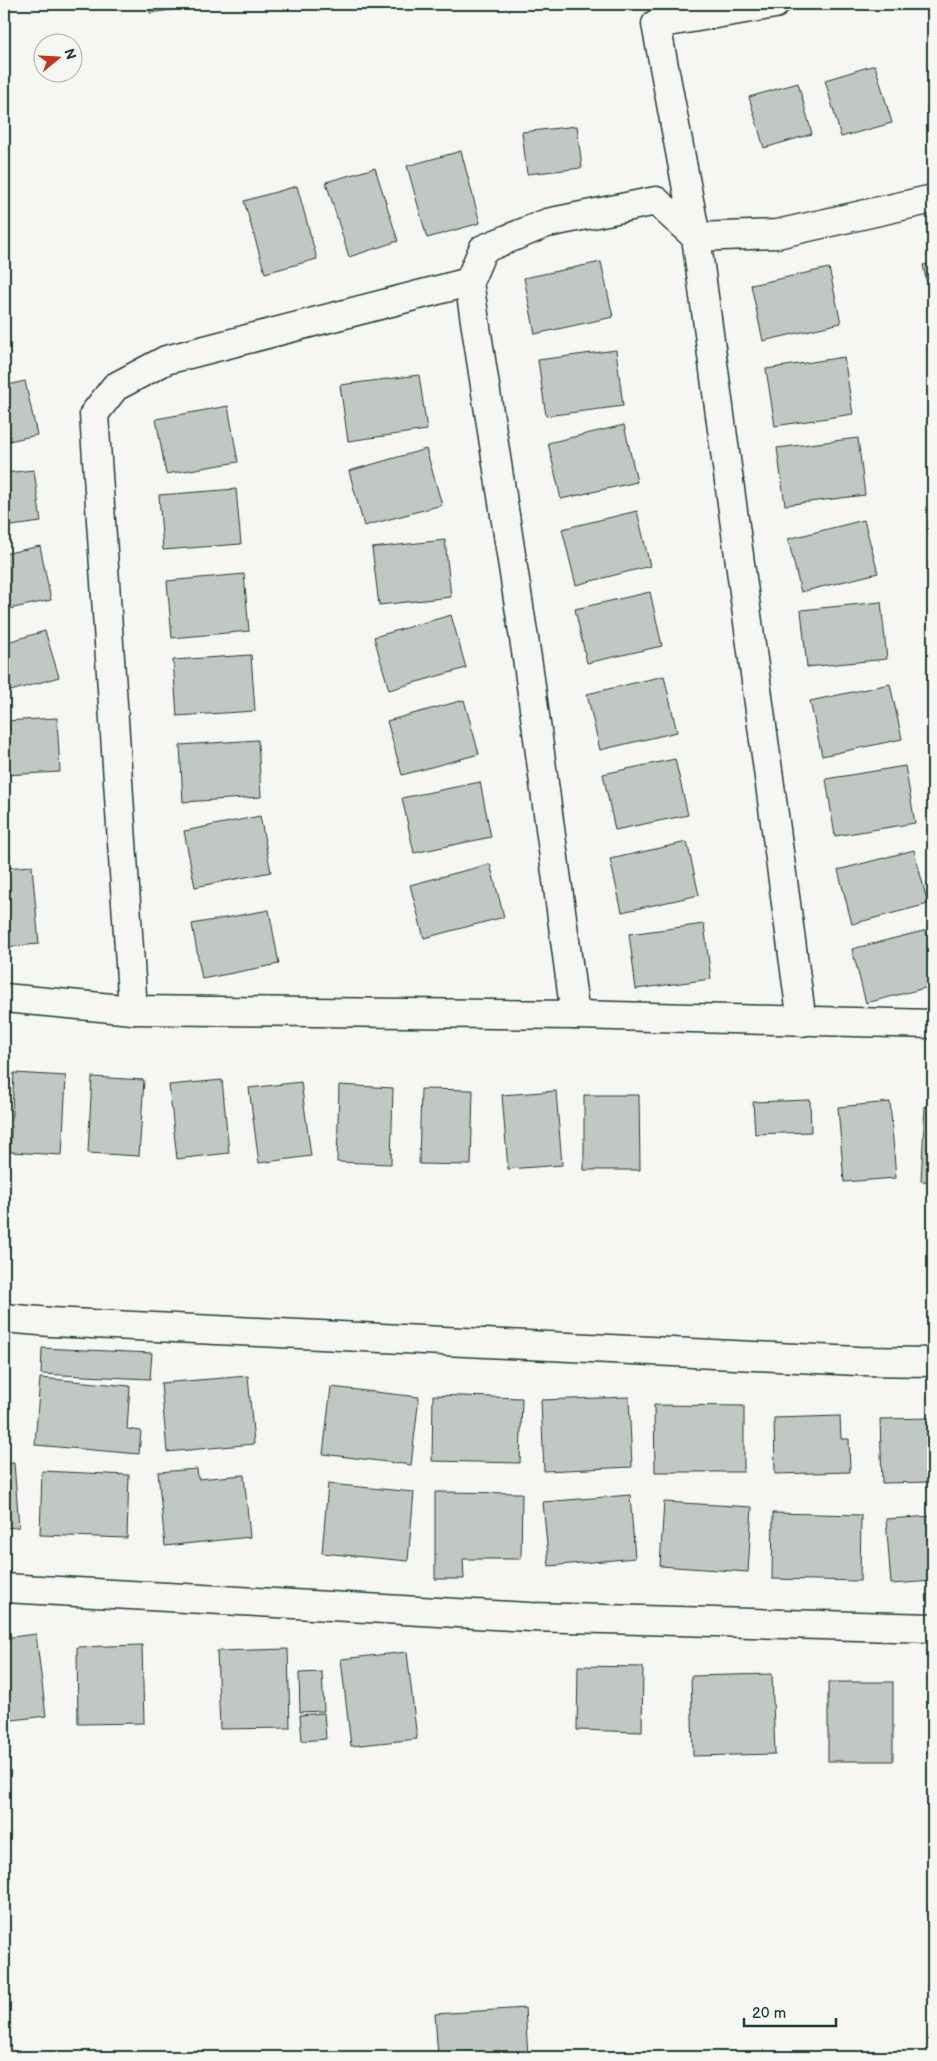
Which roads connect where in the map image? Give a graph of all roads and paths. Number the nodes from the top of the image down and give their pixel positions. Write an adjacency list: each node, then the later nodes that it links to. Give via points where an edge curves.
1 (776, 4): 3 (street, via 656,24)
2 (933, 199): 3 (street, via 777,234)
3 (696, 237): 4 (street, via 656,201 547,223 483,249); 8 (street)
4 (469, 282): 6 (street, via 166,360 115,387 94,414); 7 (street, via 529,671)
5 (4, 998): 6 (street)
6 (133, 1010): 7 (street)
7 (576, 1015): 8 (street)
8 (802, 1022): 9 (street)
9 (933, 1024)
10 (4, 1318): 11 (street)
11 (933, 1362)
12 (4, 1588): 13 (street, via 530,1617)
13 (933, 1628)

